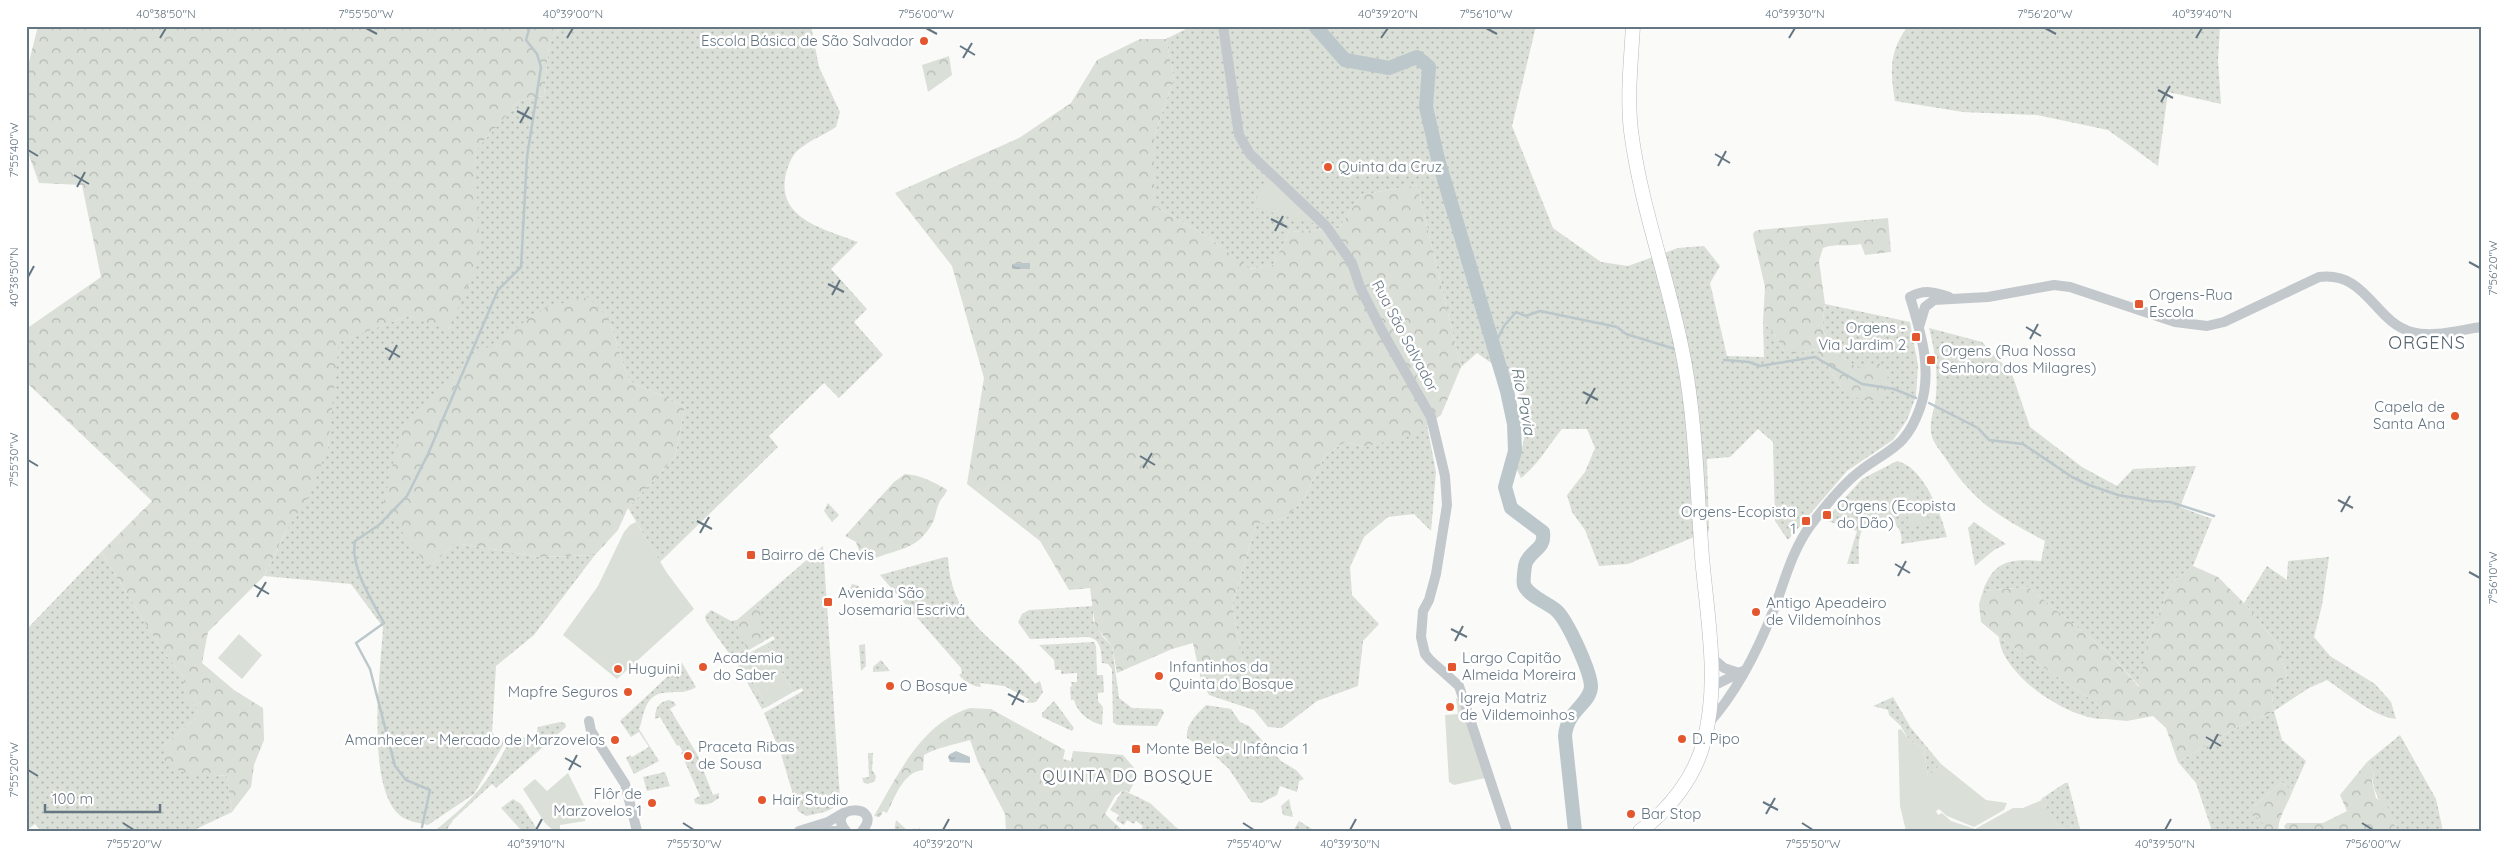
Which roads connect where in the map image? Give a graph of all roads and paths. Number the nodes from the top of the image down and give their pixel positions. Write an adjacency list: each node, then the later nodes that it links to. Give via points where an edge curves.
1 (1223, 26): 20 (street, Rua São Salvador, via 1239,135 1250,154 1326,226 1352,263 1382,331 1431,417 1445,476 1447,504 1436,574 1423,611 1421,625 1425,654 1459,686)
2 (1633, 26): 8 (main road, via 1629,95 1631,130 1684,361)
3 (1910, 297): 4 (street, via 1919,292 1935,292); 5 (street); 7 (street)
4 (1951, 298): 5 (street); 6 (street, via 1988,298 2054,284 2175,322 2208,326 2224,322 2319,277 2334,275 2351,282 2409,332 2426,335)
5 (1930, 302): 7 (street, via 1922,314)
6 (2481, 327)
7 (1920, 328): 9 (street, via 1926,367 1924,393 1915,421 1891,452 1864,468 1849,482 1800,540 1774,609)
8 (1710, 656): 9 (street, via 1724,668); 11 (main road)
9 (1742, 671): 10 (street); 11 (street)
10 (1736, 686): 11 (street, via 1724,691); 13 (street)
11 (1711, 687): 13 (main road)
12 (589, 721): 16 (street, via 592,732 625,784)
13 (1708, 724): 21 (main road, via 1699,756 1679,793 1662,814)
14 (846, 812): 15 (street, via 861,811 866,819); 17 (street, via 828,822); 19 (street, via 842,822)
15 (864, 829)
16 (637, 831)
17 (799, 831)
18 (812, 831): 19 (street)
19 (846, 831)
20 (1506, 831)
21 (1640, 831)

